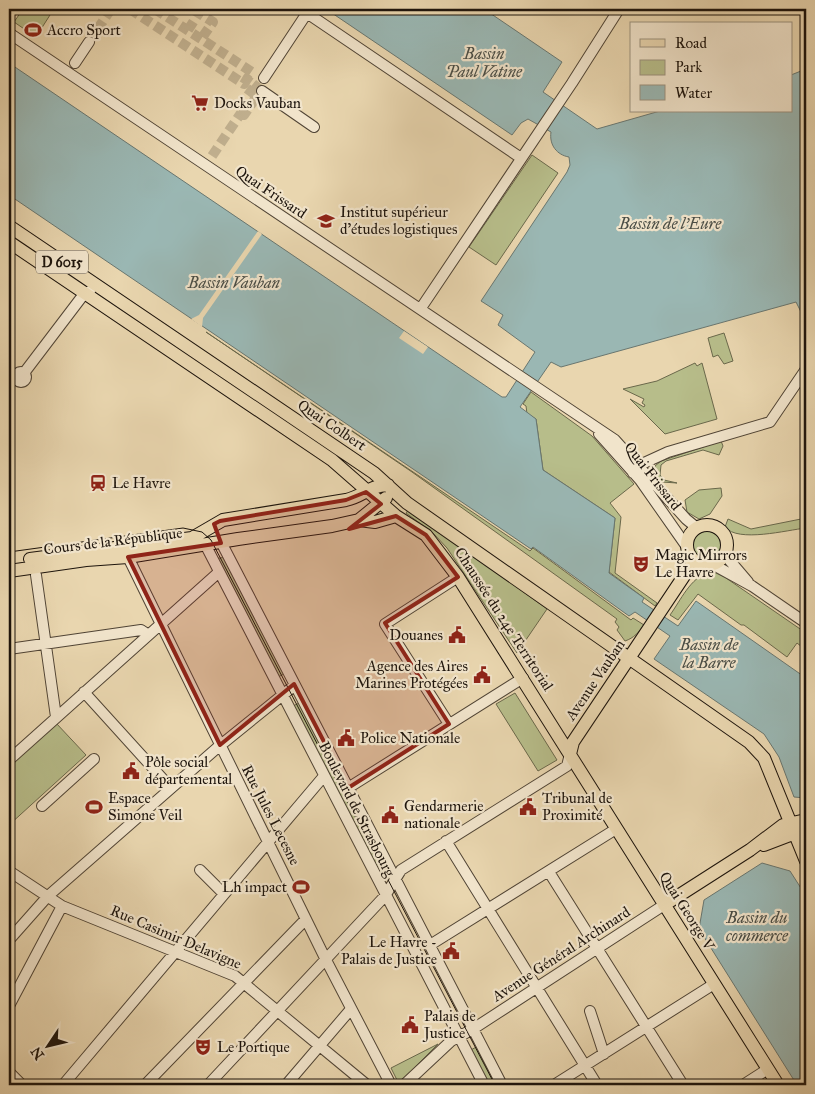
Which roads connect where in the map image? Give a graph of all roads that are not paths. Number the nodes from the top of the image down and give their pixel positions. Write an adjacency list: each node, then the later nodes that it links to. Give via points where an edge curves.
1 (619, 9): 10 (street)
2 (304, 11): 6 (street); 10 (street)
3 (9, 33): 11 (street, Quai Frissard)
4 (89, 42): 5 (street)
5 (75, 63)
6 (264, 78)
7 (262, 91): 8 (street)
8 (314, 127)
9 (212, 156): 11 (street)
10 (521, 158): 16 (street)
11 (204, 166): 16 (street, Quai Frissard)
12 (9, 226): 15 (main road, Quai Colbert / D 6015)
13 (9, 242): 14 (main road, Quai Colbert / D 6015)
14 (84, 294): 15 (street, via 94,290); 18 (main road, Quai Colbert / D 6015); 20 (street)
15 (115, 297): 17 (main road, Quai Colbert / D 6015)
16 (421, 308): 21 (street, Quai Frissard, via 593,426)
17 (148, 320): 18 (main road); 23 (main road, Quai Colbert, via 374,473)
18 (156, 342): 22 (main road, Quai Colbert, via 313,446)
19 (806, 369): 21 (street, via 770,422 668,452)
20 (16, 374)
21 (637, 470): 30 (street, Quai Frissard); 34 (street, Quai Frissard)
22 (348, 475): 24 (main road, Quai Colbert); 25 (main road)
23 (391, 488): 24 (main road, via 376,486); 26 (main road); 50 (main road, Quai Colbert, via 405,502)
24 (366, 492): 25 (main road); 26 (main road, Quai Colbert)
25 (346, 500): 29 (main road, Cours de la République, via 237,517)
26 (381, 504): 27 (main road, Quai Colbert); 28 (main road)
27 (396, 516): 28 (main road, Cours de la République, via 375,522); 43 (main road, Chaussée du 24e Territorial, via 426,535)
28 (359, 520): 33 (main road, Cours de la République)
29 (214, 524): 31 (main road, Cours de la République); 33 (main road)
30 (697, 528): 34 (main road, via 689,536); 35 (main road, via 711,526 721,531 727,542)
31 (202, 532): 32 (main road); 38 (main road, Cours de la République, via 185,539)
32 (206, 546): 33 (main road, Cours de la République); 36 (main road, Cours de la République); 41 (street, Boulevard de Strasbourg)
33 (224, 547): 52 (street, Boulevard de Strasbourg)
34 (687, 547): 37 (main road)
35 (725, 554): 39 (main road); 44 (street)
36 (128, 558): 40 (main road, Cours de la République, via 86,560); 46 (street, Rue Jules Lecesne)
37 (694, 561): 39 (main road); 50 (main road, Avenue Vauban)
38 (9, 562)
39 (712, 564): 44 (street)
40 (9, 571)
41 (219, 572): 46 (street); 54 (street, Boulevard de Strasbourg)
42 (36, 575): 48 (street)
43 (458, 577): 51 (main road, Chaussée du 24e Territorial); 56 (street, via 385,624)
44 (752, 586): 45 (street)
45 (806, 623)
46 (160, 624): 47 (street); 57 (street, Rue Jules Lecesne)
47 (147, 634): 48 (street, via 141,630); 53 (street)
48 (45, 644): 49 (street); 55 (street)
49 (9, 648)
50 (630, 658): 58 (main road, Avenue Vauban, via 573,742); 66 (main road, Quai Colbert, via 758,750)
51 (522, 678): 56 (street); 58 (main road, Chaussée du 24e Territorial)
52 (295, 685): 54 (street); 63 (street, Boulevard de Strasbourg)
53 (84, 692): 55 (street); 62 (street)
54 (282, 694): 57 (street); 61 (street, Boulevard de Strasbourg)
55 (56, 717): 60 (street)
56 (449, 724): 63 (street)
57 (220, 745): 62 (street); 69 (street, Rue Jules Lecesne)
58 (570, 754): 67 (main road, Quai George V); 68 (street, via 567,766)
59 (94, 759): 64 (street)
60 (9, 760)
61 (324, 776): 69 (street); 77 (street, Boulevard de Strasbourg)
62 (171, 788): 76 (street)
63 (348, 788): 74 (street, Boulevard de Strasbourg)
64 (42, 806)
65 (806, 820): 66 (main road)
66 (797, 828): 70 (main road, Quai Colbert); 78 (main road, via 750,850)
67 (616, 829): 73 (street); 78 (main road, Quai George V)
68 (446, 841): 74 (street, via 401,870); 80 (street)
69 (268, 842): 75 (street); 81 (street, Rue Jules Lecesne)
70 (806, 861)
71 (200, 870): 75 (street)
72 (9, 871): 76 (street, Rue Casimir Delavigne)
73 (548, 872): 80 (street); 84 (street)
74 (395, 879): 77 (street); 83 (street, Boulevard de Strasbourg)
75 (224, 894): 85 (street)
76 (48, 896): 79 (street, Rue Casimir Delavigne); 82 (street)
77 (385, 896): 86 (street); 96 (street, Boulevard de Strasbourg)
78 (664, 905): 84 (street, Avenue Général Archinard); 88 (main road, Quai George V)
79 (62, 906): 85 (street, Rue Casimir Delavigne); 90 (street)
80 (488, 910): 83 (street); 89 (street)
81 (306, 919): 86 (street, Rue Jules Lecesne); 87 (street)
82 (9, 940)
83 (430, 945): 95 (street, Boulevard de Strasbourg)
84 (597, 948): 89 (street, Avenue Général Archinard); 94 (street)
85 (175, 952): 87 (street, Rue Casimir Delavigne, via 235,976); 103 (street)
86 (325, 958): 91 (street, Rue Jules Lecesne); 92 (street)
87 (244, 983): 92 (street, Rue Casimir Delavigne); 104 (street)
88 (714, 984): 94 (street); 100 (main road, Quai George V)
89 (537, 988): 95 (street, Avenue Général Archinard); 99 (street)
90 (9, 1006)
91 (352, 1009): 97 (street); 108 (street, Rue Jules Lecesne)
92 (277, 1010): 97 (street, Rue Casimir Delavigne); 105 (street)
93 (590, 1011): 98 (street)
94 (646, 1027): 98 (street); 114 (street)
95 (473, 1029): 96 (street, Avenue Général Archinard); 111 (street, Boulevard de Strasbourg)
96 (458, 1037): 109 (street, Avenue Général Archinard); 110 (street, Boulevard de Strasbourg)
97 (319, 1046): 106 (street); 107 (street, Rue Casimir Delavigne)
98 (604, 1054): 99 (street)
99 (585, 1066): 112 (street); 113 (street)
100 (768, 1069): 115 (street); 116 (main road, Quai George V)
101 (9, 1072): 102 (street)
102 (22, 1085)
103 (63, 1085)
104 (146, 1085)
105 (208, 1085)
106 (286, 1085)
107 (367, 1085)
108 (391, 1085)
109 (404, 1085)
110 (484, 1085)
111 (502, 1085)
112 (554, 1085)
113 (597, 1085)
114 (683, 1085)
115 (743, 1085)
116 (778, 1085)

